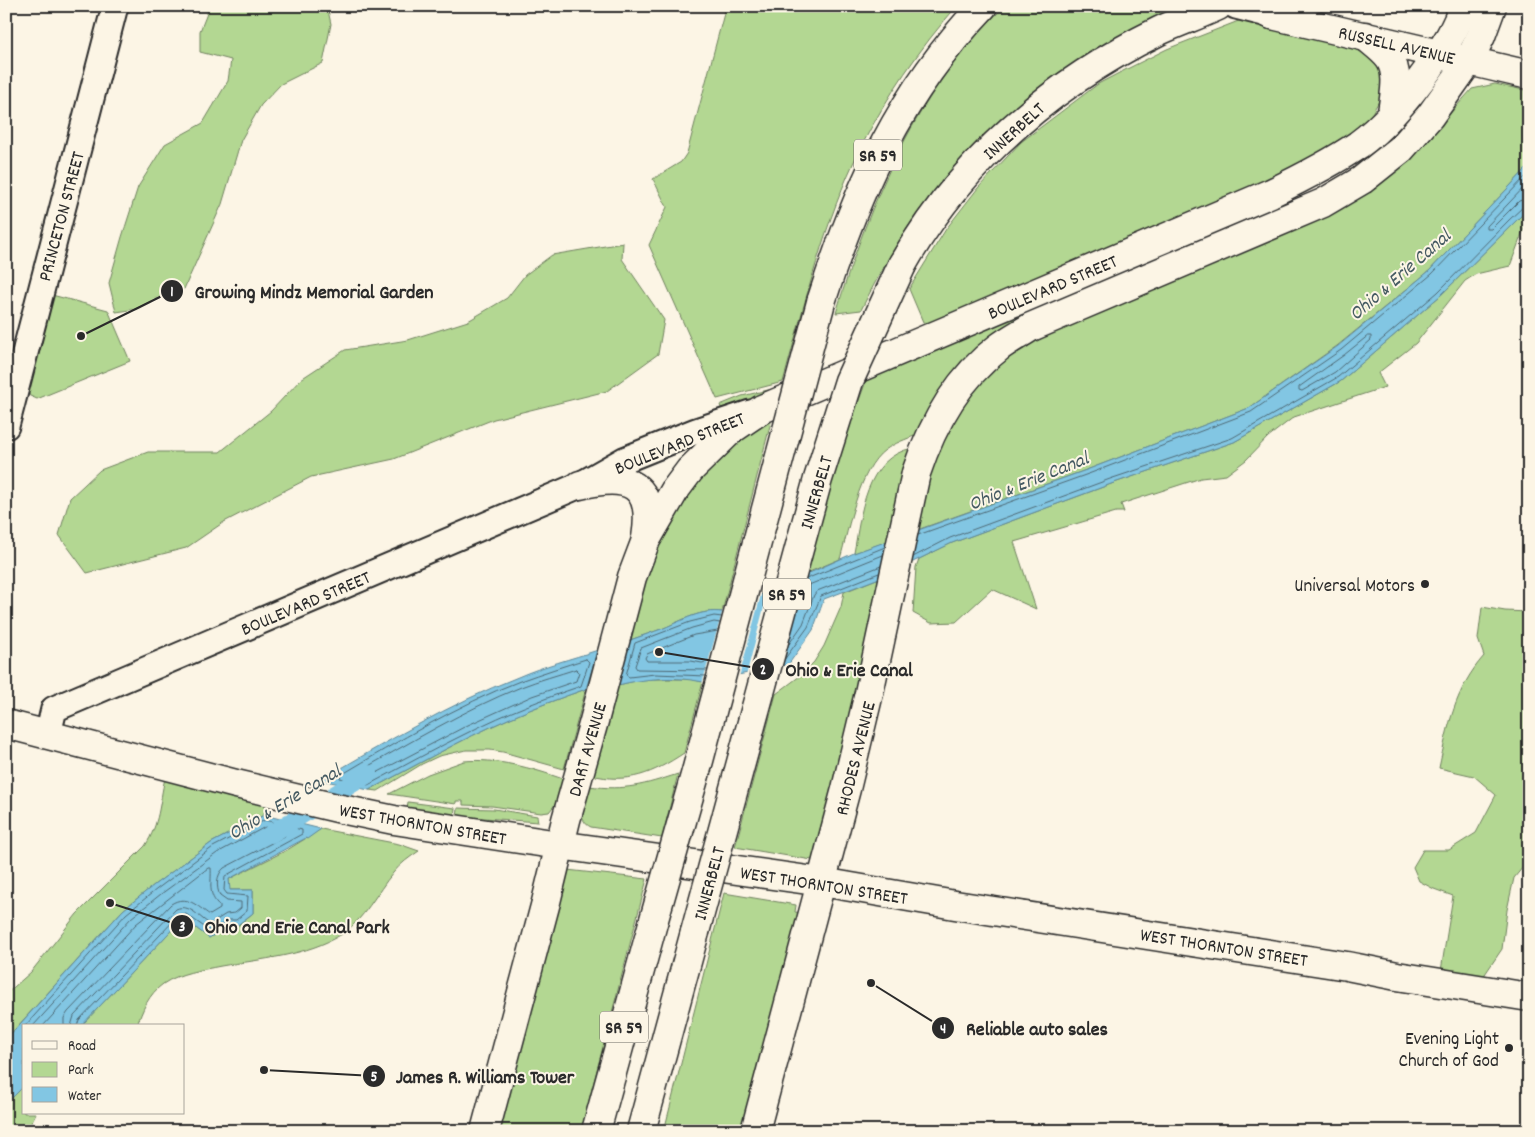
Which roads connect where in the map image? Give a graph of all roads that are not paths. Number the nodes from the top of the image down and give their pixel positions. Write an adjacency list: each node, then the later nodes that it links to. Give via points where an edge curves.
1 (115, 6): 15 (street, PRINCETON STREET)
2 (1218, 6): 25 (main road, INNERBELT / SR 59, bridge, via 1159,31 1061,88 1034,108 988,150 940,206 902,265 849,381 821,470)
3 (1236, 6): 6 (street, RUSSELL AVENUE)
4 (1463, 6): 9 (main road, BOULEVARD STREET)
5 (1492, 6): 10 (main road, BOULEVARD STREET)
6 (1263, 11): 8 (main road, RUSSELL AVENUE)
7 (975, 15): 24 (main road, SR 59, bridge, via 914,92 872,166 840,246 821,302)
8 (1365, 36): 9 (main road, RUSSELL AVENUE); 12 (main road, via 1389,58 1394,69)
9 (1440, 54): 10 (main road, RUSSELL AVENUE); 12 (main road, BOULEVARD STREET, via 1415,89)
10 (1469, 61): 11 (main road, RUSSELL AVENUE); 13 (main road, BOULEVARD STREET, via 1414,135 1362,180 1323,202 1031,327)
11 (1529, 75)
12 (1392, 113): 14 (main road, BOULEVARD STREET, via 1359,144 1318,170 1270,193)
13 (977, 366): 21 (main road, RHODES AVENUE, via 935,424 916,473 869,693)
14 (762, 409): 16 (street, BOULEVARD STREET, via 624,460); 17 (main road, DART AVENUE, via 731,430 690,470)
15 (6, 426)
16 (580, 485): 17 (main road, BOULEVARD STREET, via 612,479 635,486 646,502); 19 (street, BOULEVARD STREET, via 54,709)
17 (646, 540): 20 (main road, DART AVENUE, via 626,600)
18 (6, 724): 19 (main road, WEST THORNTON STREET)
19 (48, 734): 20 (main road, WEST THORNTON STREET, via 341,809)
20 (559, 845): 21 (main road, WEST THORNTON STREET); 23 (main road, DART AVENUE)
21 (822, 882): 22 (main road, WEST THORNTON STREET); 26 (main road, RHODES AVENUE)
22 (1529, 997)
23 (485, 1131)
24 (596, 1131)
25 (641, 1131)
26 (755, 1131)

